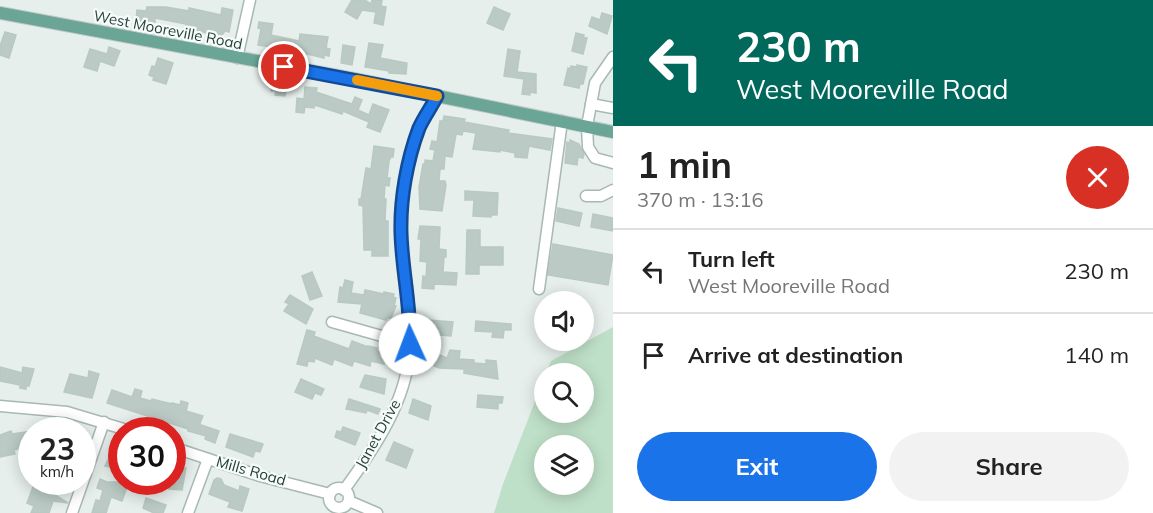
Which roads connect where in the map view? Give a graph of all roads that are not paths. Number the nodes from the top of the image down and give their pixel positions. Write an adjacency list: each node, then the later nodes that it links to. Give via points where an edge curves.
1 (250, 0): 4 (street)
2 (0, 13): 4 (main road, West Mooreville Road)
3 (613, 57): 6 (street, via 595,83)
4 (237, 58): 5 (main road, West Mooreville Road)
5 (437, 96): 8 (main road, West Mooreville Road); 16 (street, Janet Drive, via 420,128 408,166 402,205)
6 (591, 104): 7 (street); 9 (street)
7 (613, 108)
8 (562, 121): 9 (main road, West Mooreville Road); 14 (street)
9 (587, 126): 10 (main road, West Mooreville Road); 11 (street, via 588,147 595,158)
10 (613, 132)
11 (613, 163)
12 (613, 190): 13 (street, via 601,196)
13 (586, 196)
14 (539, 289)
15 (332, 322): 16 (street)
16 (410, 344): 22 (street, Janet Drive, via 398,399 382,433)
17 (0, 406): 18 (street, via 68,412)
18 (104, 422): 19 (street); 26 (street)
19 (108, 423)
20 (186, 452): 21 (street, Mills Road)
21 (208, 459): 23 (street, Mills Road); 27 (street)
22 (344, 490): 23 (street, via 335,489); 24 (street)
23 (330, 494): 25 (street)
24 (349, 501): 25 (street); 28 (street)
25 (333, 510)
26 (72, 513)
27 (188, 513)
28 (377, 513)

